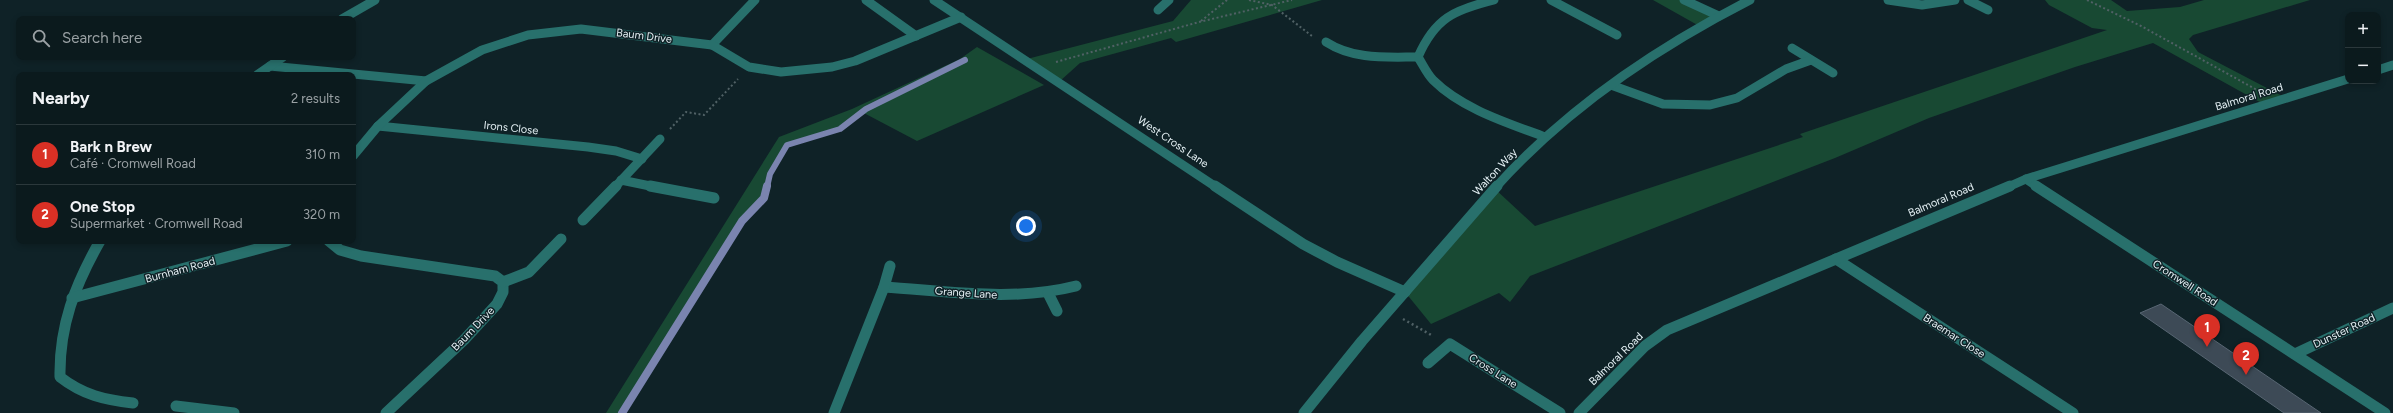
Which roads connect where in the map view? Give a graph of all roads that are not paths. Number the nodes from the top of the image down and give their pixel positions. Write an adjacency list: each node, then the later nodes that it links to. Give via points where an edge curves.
1 (375, 0): 15 (street)
2 (754, 0): 21 (street)
3 (866, 0): 19 (street)
4 (934, 0): 17 (street, West Cross Lane)
5 (1168, 0): 13 (street)
6 (1494, 0): 23 (street, via 1468,6 1443,17 1426,36)
7 (1684, 0): 16 (street)
8 (1750, 0): 16 (street, Walton Way)
9 (1888, 0): 10 (street, via 1918,6)
10 (1955, 0)
11 (1968, 0): 14 (street)
12 (1554, 2): 18 (street)
13 (1158, 10)
14 (1988, 10)
15 (347, 16)
16 (1719, 16): 35 (street, Walton Way)
17 (961, 17): 19 (street, Baum Drive); 54 (street, West Cross Lane, via 1303,244)
18 (1617, 35)
19 (916, 36): 21 (street, Baum Drive, via 855,61 832,67 782,72 750,67)
20 (1326, 42): 23 (street, via 1336,50 1348,54 1380,58)
21 (712, 45): 34 (street, Baum Drive, via 581,29 555,31 528,35 482,50)
22 (1792, 48): 25 (street)
23 (1418, 57): 37 (street, via 1434,82 1505,122)
24 (279, 60): 27 (street)
25 (1811, 60): 31 (street); 35 (street, via 1786,69 1737,98 1710,105 1663,104)
26 (2393, 65): 28 (street)
27 (270, 66): 29 (street); 30 (street)
28 (2381, 69)
29 (261, 72)
30 (332, 72)
31 (1833, 73)
32 (356, 74): 34 (street)
33 (2345, 80): 41 (street, Balmoral Road)
34 (426, 81): 36 (street, Baum Drive)
35 (1611, 85): 37 (street, Walton Way)
36 (378, 126): 39 (street, Baum Drive); 40 (street, Irons Close, via 588,147 616,151)
37 (1545, 137): 54 (street, Walton Way, via 1495,189)
38 (660, 139): 40 (street)
39 (356, 152)
40 (642, 159): 42 (street)
41 (2026, 179): 49 (street, Balmoral Road); 59 (street, Cromwell Road)
42 (621, 180): 43 (street); 44 (street)
43 (714, 198)
44 (583, 220)
45 (561, 239): 51 (street, via 529,272)
46 (98, 244): 56 (street, via 82,272)
47 (276, 244): 56 (street, Burnham Road)
48 (333, 244): 51 (street, via 340,250 361,256 495,276)
49 (1836, 259): 68 (street, Balmoral Road, via 1704,312 1667,330 1645,346); 69 (street, Braemar Close)
50 (890, 266): 53 (street)
51 (503, 282): 64 (street, Baum Drive, via 503,292 498,304 464,340)
52 (1076, 286): 55 (street, Grange Lane)
53 (884, 287): 55 (street, Grange Lane, via 1012,295); 65 (street)
54 (1405, 292): 66 (street, Walton Way)
55 (1048, 293): 58 (street)
56 (72, 298): 61 (street, via 64,320 58,351 60,377 77,391 100,399)
57 (2393, 308): 59 (street, Dunster Road)
58 (1057, 311)
59 (2295, 354): 70 (street, Cromwell Road)
60 (1428, 363): 67 (street, Cross Lane, via 1450,344)
61 (133, 403)
62 (176, 406): 63 (street)
63 (234, 413)
64 (386, 413)
65 (834, 413)
66 (1304, 413)
67 (1560, 413)
68 (1579, 413)
69 (2073, 413)
70 (2384, 413)

